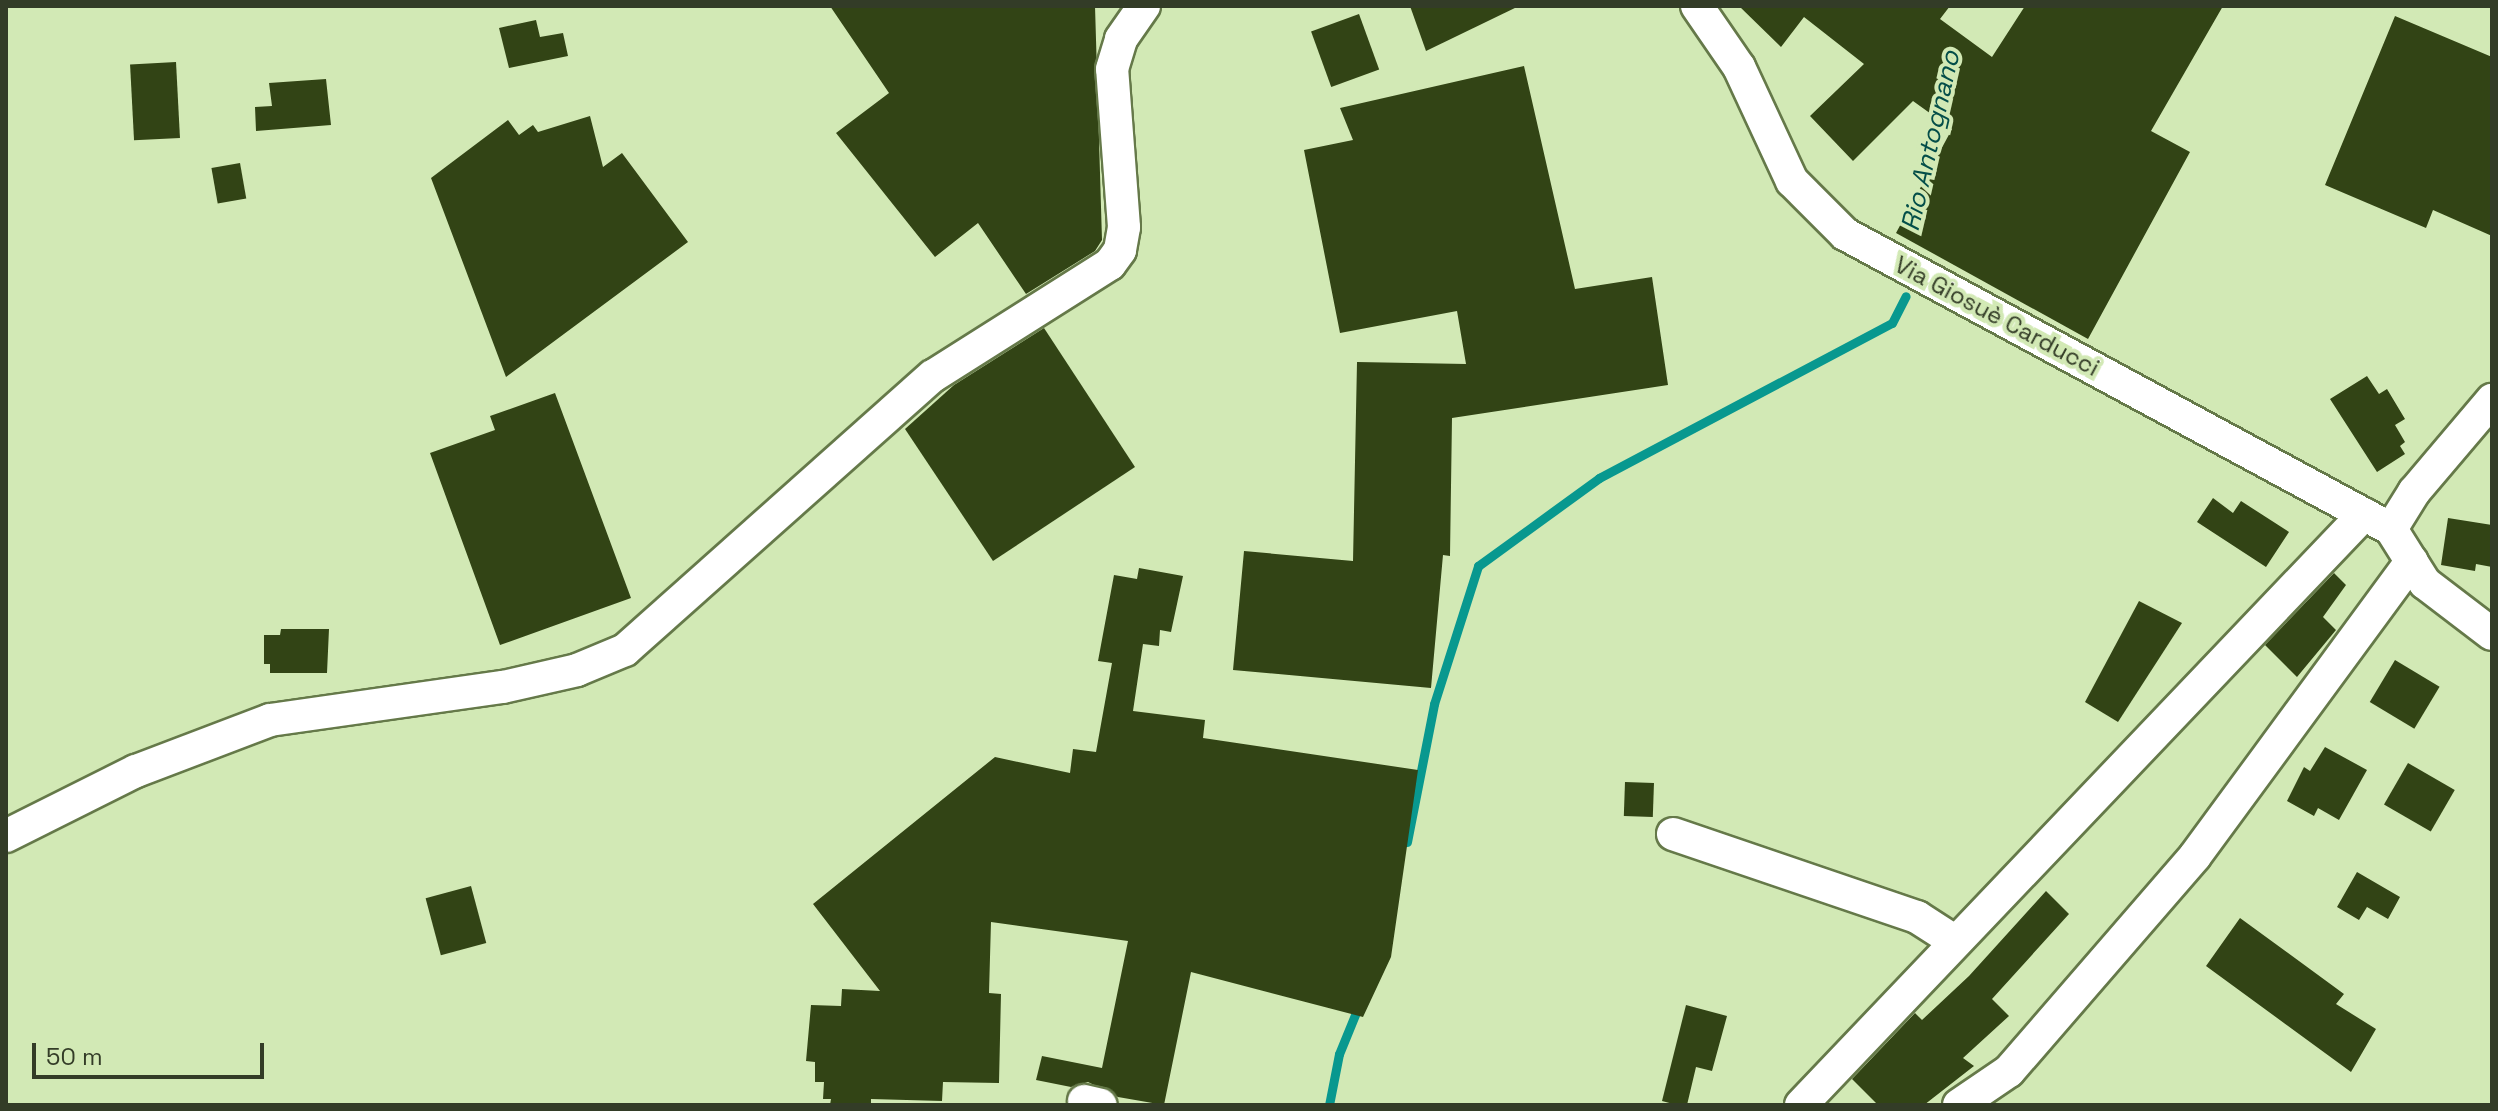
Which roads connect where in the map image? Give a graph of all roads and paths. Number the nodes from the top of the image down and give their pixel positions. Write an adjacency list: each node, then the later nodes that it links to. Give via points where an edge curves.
1 (1144, 6): 8 (street, via 1121,39 1112,69 1124,227 1120,250 1110,264 933,376 625,650 577,670 503,687 270,720 136,771)
2 (1697, 6): 4 (street, Via Giosuè Carducci, via 1739,67 1792,181 1845,234)
3 (2492, 400): 4 (street, via 2414,492)
4 (2378, 521): 5 (street); 9 (street)
5 (2412, 561): 6 (street, via 2425,583); 11 (street, via 2195,856 2009,1071)
6 (2492, 634)
7 (1673, 834): 9 (street, via 1917,917)
8 (6, 836)
9 (1956, 942): 10 (street)
10 (1801, 1105)
11 (1959, 1105)

